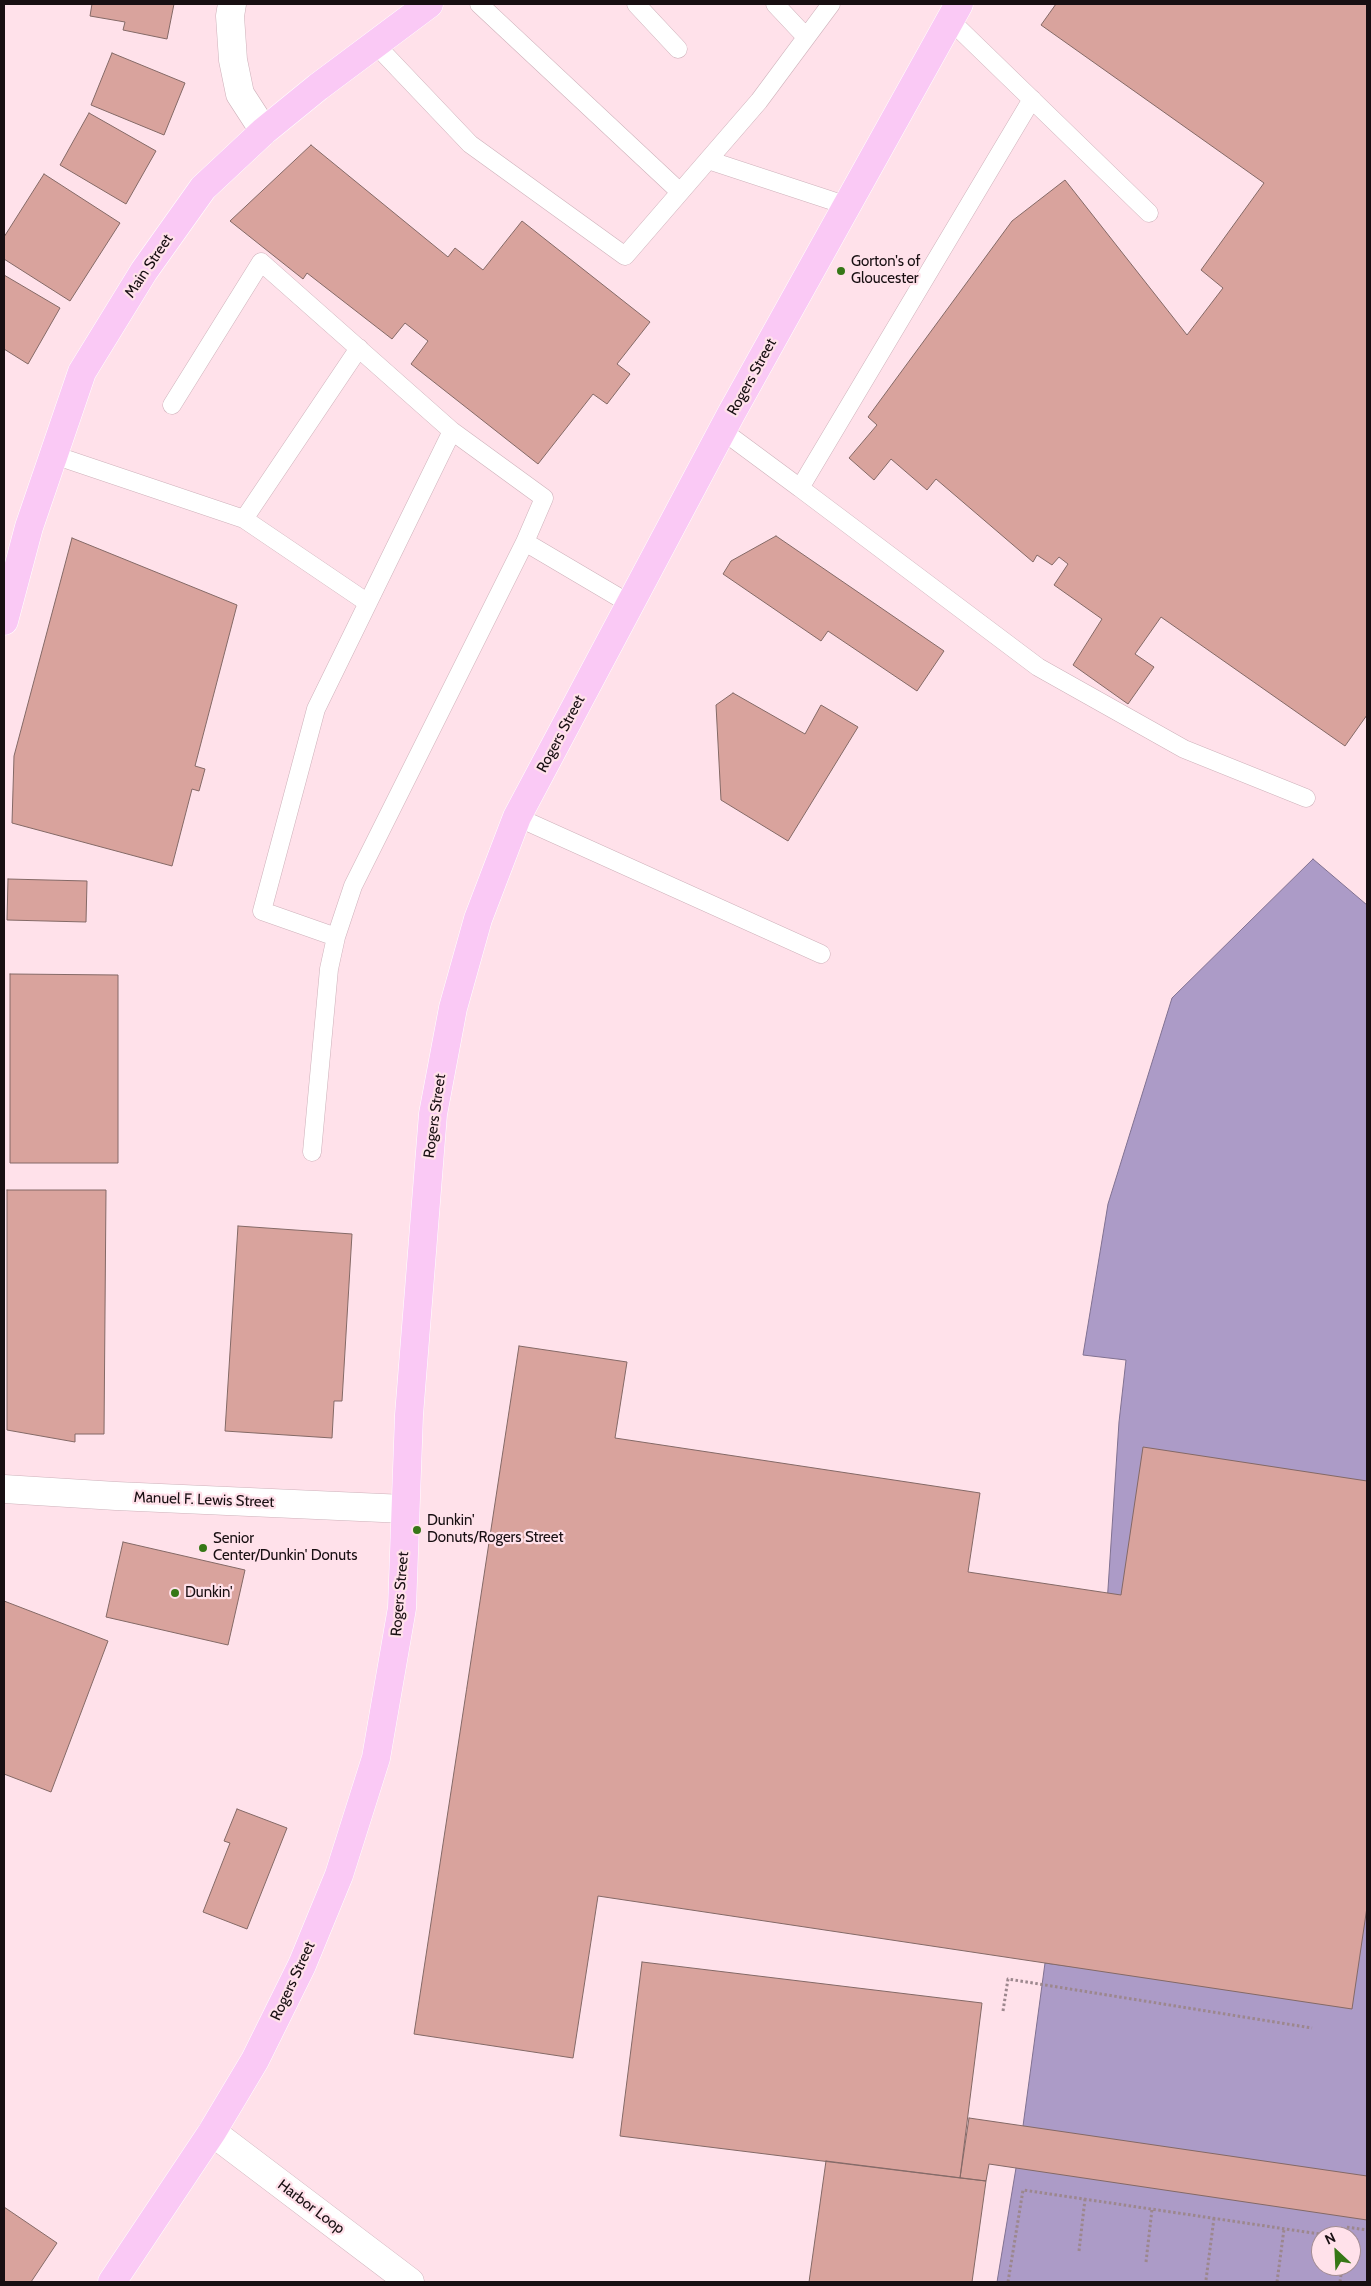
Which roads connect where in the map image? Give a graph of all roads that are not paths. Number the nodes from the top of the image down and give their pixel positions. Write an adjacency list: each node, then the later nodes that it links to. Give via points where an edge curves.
1 (232, 4): 12 (street, via 233,60 240,94)
2 (429, 4): 9 (main road, Main Street)
3 (479, 4): 14 (lane)
4 (636, 4): 10 (lane)
5 (775, 4): 8 (lane)
6 (831, 4): 8 (lane)
7 (953, 9): 11 (lane); 15 (main road, Rogers Street)
8 (806, 37): 13 (lane, via 759,101)
9 (375, 44): 12 (main road, Main Street); 14 (lane, via 470,144 625,256)
10 (678, 49)
11 (1032, 99): 16 (lane); 22 (lane)
12 (264, 131): 21 (main road, Main Street, via 203,188 144,271 82,372)
13 (708, 160): 14 (lane); 15 (lane)
14 (680, 192)
15 (848, 206): 20 (main road, Rogers Street)
16 (1149, 213)
17 (359, 348): 18 (lane, via 261,262); 19 (lane); 23 (lane)
18 (172, 405)
19 (452, 431): 24 (lane, via 544,498); 25 (lane)
20 (723, 431): 22 (lane); 26 (main road, Rogers Street)
21 (54, 455): 23 (lane); 27 (main road, Main Street, via 29,527)
22 (800, 488): 28 (lane, via 1038,668 1184,750)
23 (244, 520): 25 (lane)
24 (525, 542): 26 (lane); 30 (lane, via 353,886)
25 (368, 602): 30 (lane, via 316,709 262,911)
26 (630, 604): 29 (main road, Rogers Street)
27 (4, 621)
28 (1306, 798)
29 (516, 817): 31 (lane); 34 (main road, Rogers Street, via 476,928 453,1008 433,1114 409,1414)
30 (336, 937): 32 (lane, via 329,968)
31 (821, 954)
32 (312, 1152)
33 (4, 1489): 34 (street, Manuel F. Lewis Street)
34 (405, 1509): 35 (main road, Rogers Street, via 402,1608 376,1758 339,1875 302,1965 255,2060)
35 (212, 2132): 36 (main road, Rogers Street); 37 (street, Harbor Loop)
36 (112, 2282)
37 (410, 2282)

